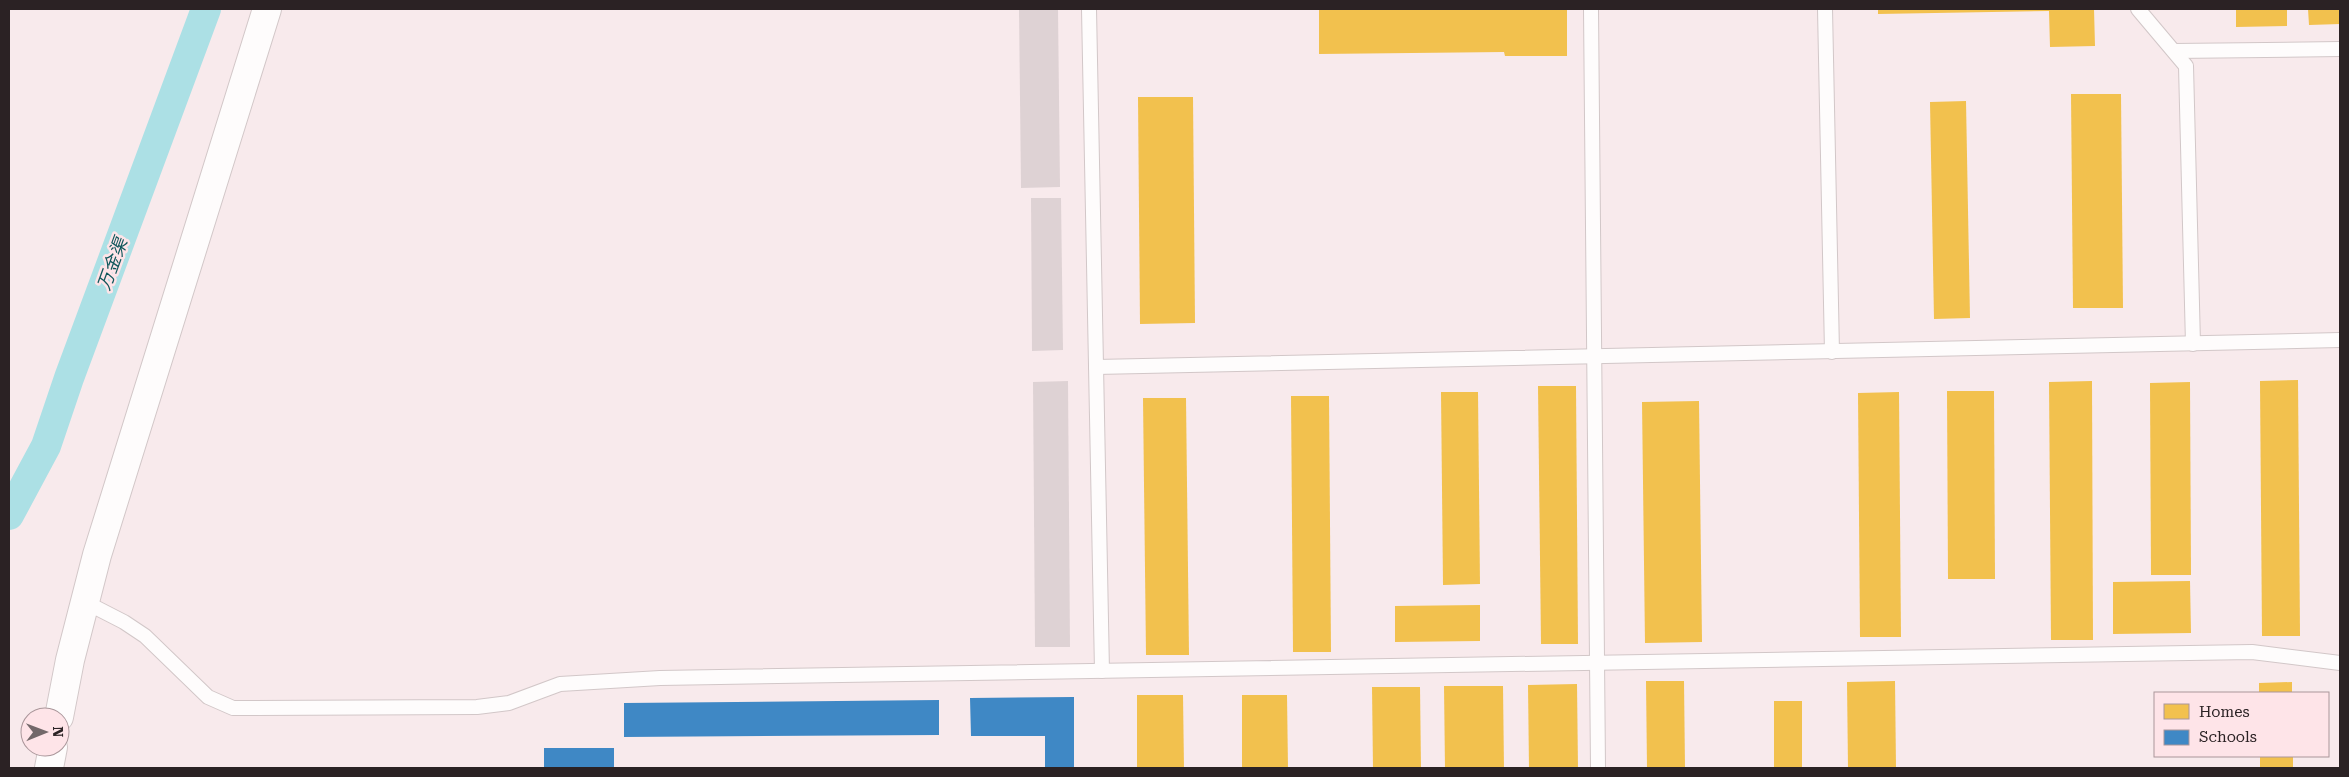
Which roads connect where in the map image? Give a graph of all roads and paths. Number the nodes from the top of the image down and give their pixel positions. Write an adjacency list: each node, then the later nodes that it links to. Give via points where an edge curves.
1 (267, 9): 13 (street)
2 (1089, 9): 12 (lane)
3 (1591, 9): 11 (lane)
4 (1825, 9): 10 (lane)
5 (2138, 9): 7 (lane)
6 (2340, 49): 7 (lane)
7 (2174, 51): 9 (lane, via 2186,66)
8 (2340, 340): 9 (lane)
9 (2193, 344): 10 (lane)
10 (1832, 352): 11 (lane)
11 (1595, 357): 12 (lane); 14 (lane)
12 (1096, 367): 16 (lane)
13 (85, 602): 16 (lane, via 145,636 208,697 233,708 477,707 509,703 560,684 660,678); 17 (street)
14 (1598, 663): 15 (lane, via 2252,652); 16 (lane); 18 (lane)
15 (2340, 664)
16 (1102, 671)
17 (61, 707)
18 (1598, 768)

